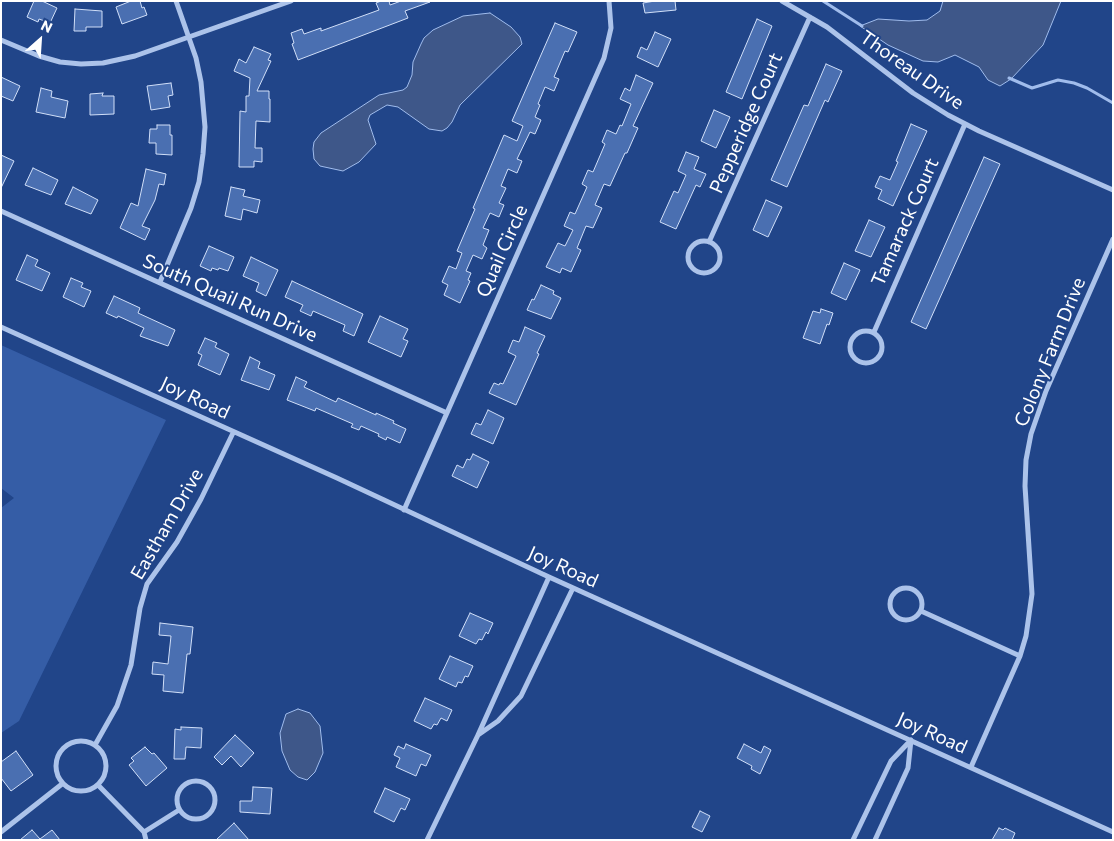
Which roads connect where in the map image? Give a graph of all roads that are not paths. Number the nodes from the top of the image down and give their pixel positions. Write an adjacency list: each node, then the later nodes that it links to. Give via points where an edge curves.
1 (176, 1): 7 (street)
2 (291, 1): 7 (street)
3 (609, 1): 17 (street, Quail Circle, via 611,28 604,58)
4 (782, 1): 5 (street, Thoreau Drive)
5 (795, 4): 6 (street, Thoreau Drive)
6 (810, 17): 9 (street, Thoreau Drive, via 914,93); 13 (street, Pepperidge Court)
7 (189, 37): 8 (street, via 124,60 82,64 39,56); 14 (street, via 203,99 203,154 191,208)
8 (1, 40)
9 (965, 124): 10 (street, Thoreau Drive); 16 (street, Tamarack Court)
10 (1113, 190)
11 (1, 211): 14 (street, South Quail Run Drive)
12 (1113, 239): 23 (street, Colony Farm Drive, via 1031,434 1025,486 1032,594)
13 (709, 242): 13 (street, via 694,244 688,252 688,263 701,273 711,271 719,264 718,248)
14 (160, 282): 17 (street, South Quail Run Drive)
15 (1, 327): 18 (street, Joy Road)
16 (874, 332): 16 (street, via 863,331 854,336 850,351 856,360 872,362 880,355 883,345)
17 (446, 413): 19 (street, Quail Circle)
18 (233, 433): 19 (street, Joy Road); 26 (street, Eastham Drive, via 177,542 147,584 131,665 117,706)
19 (404, 510): 20 (street, Joy Road)
20 (549, 577): 21 (street, Joy Road); 24 (street)
21 (573, 588): 24 (street, via 521,696 498,721); 25 (street, Joy Road)
22 (921, 611): 22 (street, via 922,601 913,589 896,590 890,599 891,611 898,618 908,620); 23 (street)
23 (1020, 656): 27 (street, Colony Farm Drive)
24 (478, 735): 35 (street)
25 (910, 740): 27 (street, Joy Road); 36 (street, via 891,760); 37 (street, via 908,768)
26 (95, 745): 28 (street, via 85,741 74,742 58,754 55,764); 29 (street, via 102,752 106,769)
27 (971, 767): 33 (street, Joy Road)
28 (62, 784): 29 (street, via 80,792); 31 (street)
29 (98, 785): 32 (street)
30 (179, 810): 30 (street, via 192,819 206,816 215,804 212,789 200,781 185,783 177,796); 32 (street)
31 (1, 832)
32 (144, 832): 34 (street)
33 (1113, 832)
34 (146, 840)
35 (427, 840)
36 (853, 840)
37 (874, 840)

